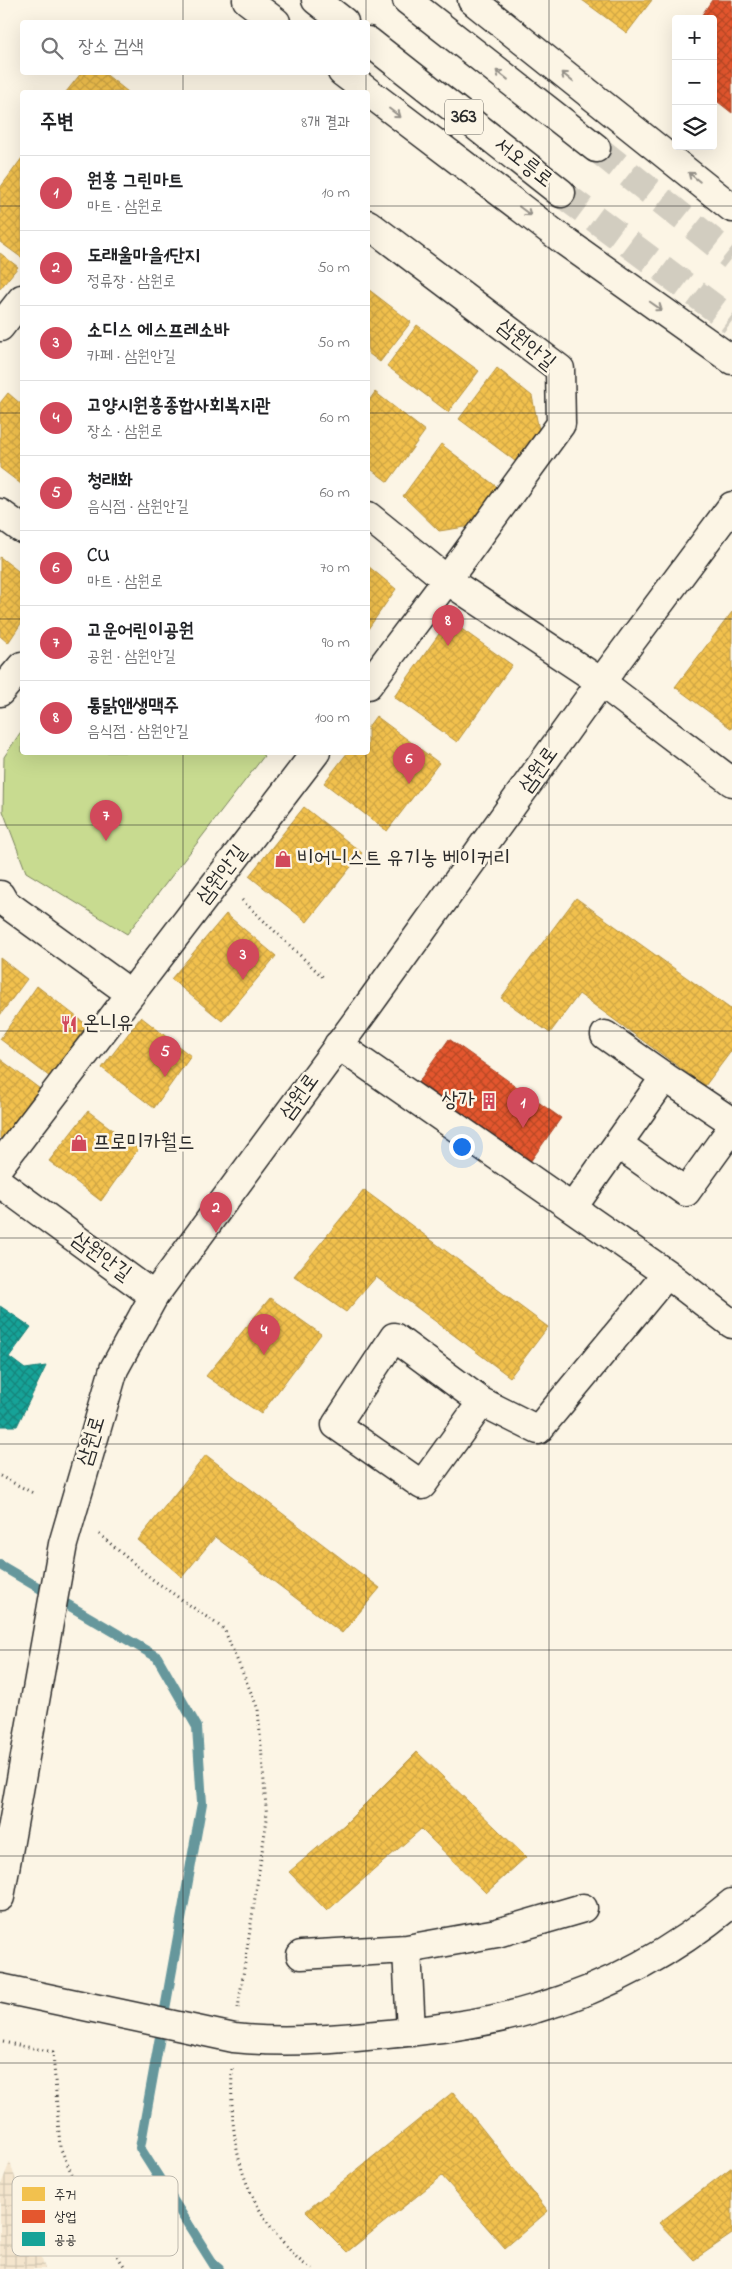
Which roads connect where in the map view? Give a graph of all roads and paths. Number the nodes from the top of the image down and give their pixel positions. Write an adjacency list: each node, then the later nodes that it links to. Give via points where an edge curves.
1 (247, 0): 5 (main road)
2 (316, 0): 6 (main road)
3 (407, 0): 11 (main road, 363, one-way to 3)
4 (472, 0): 13 (main road, one-way to 4)
5 (273, 20)
6 (341, 20)
7 (370, 43): 12 (main road, 서오릉로 / 363)
8 (346, 75): 9 (main road, one-way to 9)
9 (366, 90)
10 (370, 93): 17 (main road, one-way to 17, via 563,240)
11 (596, 148)
12 (561, 193)
13 (732, 208)
14 (370, 226): 22 (main road, 삼원안길, via 560,368 561,424)
15 (20, 302): 16 (main road)
16 (0, 327)
17 (732, 360)
18 (732, 506): 25 (main road, 삼원로)
19 (0, 513): 21 (main road)
20 (370, 518): 22 (main road)
21 (20, 528)
22 (447, 580): 24 (main road, 삼원안길); 25 (main road)
23 (20, 668): 26 (main road)
24 (370, 682)
25 (601, 682): 28 (main road); 34 (main road, 삼원로)
26 (0, 692)
27 (312, 755): 29 (main road, 삼원안길)
28 (732, 782)
29 (220, 878): 31 (path); 32 (main road, 삼원안길)
30 (0, 895): 32 (main road, via 4,902)
31 (325, 978)
32 (131, 994): 39 (main road, 삼원안길)
33 (605, 1035): 35 (main road)
34 (338, 1044): 41 (main road); 43 (main road, 삼원로)
35 (665, 1077): 36 (main road); 38 (main road)
36 (732, 1122)
37 (732, 1128): 38 (main road, via 686,1192)
38 (618, 1144): 41 (main road)
39 (0, 1165)
40 (0, 1183): 43 (main road, 삼원안길)
41 (573, 1208): 42 (main road)
42 (668, 1274): 44 (main road); 45 (main road, via 538,1430)
43 (154, 1296): 49 (main road, 삼원로, via 114,1369 63,1544)
44 (732, 1324)
45 (482, 1402): 45 (main road, via 394,1337 336,1425 422,1485)
46 (0, 1476): 47 (path)
47 (33, 1493)
48 (99, 1534): 56 (path, via 152,1579 224,1629 258,1709 267,1819)
49 (0, 1896)
50 (732, 1903): 55 (main road, via 665,1952 602,1984 538,2008 494,2019)
51 (583, 1908): 52 (main road, via 497,1933)
52 (407, 1949): 53 (main road); 55 (main road)
53 (301, 1955)
54 (0, 1988): 56 (main road)
55 (411, 2032): 56 (main road, via 340,2039 261,2041)
56 (222, 2035): 61 (path, via 235,2144 246,2182 264,2220 302,2264)
57 (4, 2042): 58 (path, via 53,2052 60,2147)
58 (73, 2176)
59 (117, 2256): 60 (path)
60 (126, 2269)
61 (312, 2269)

